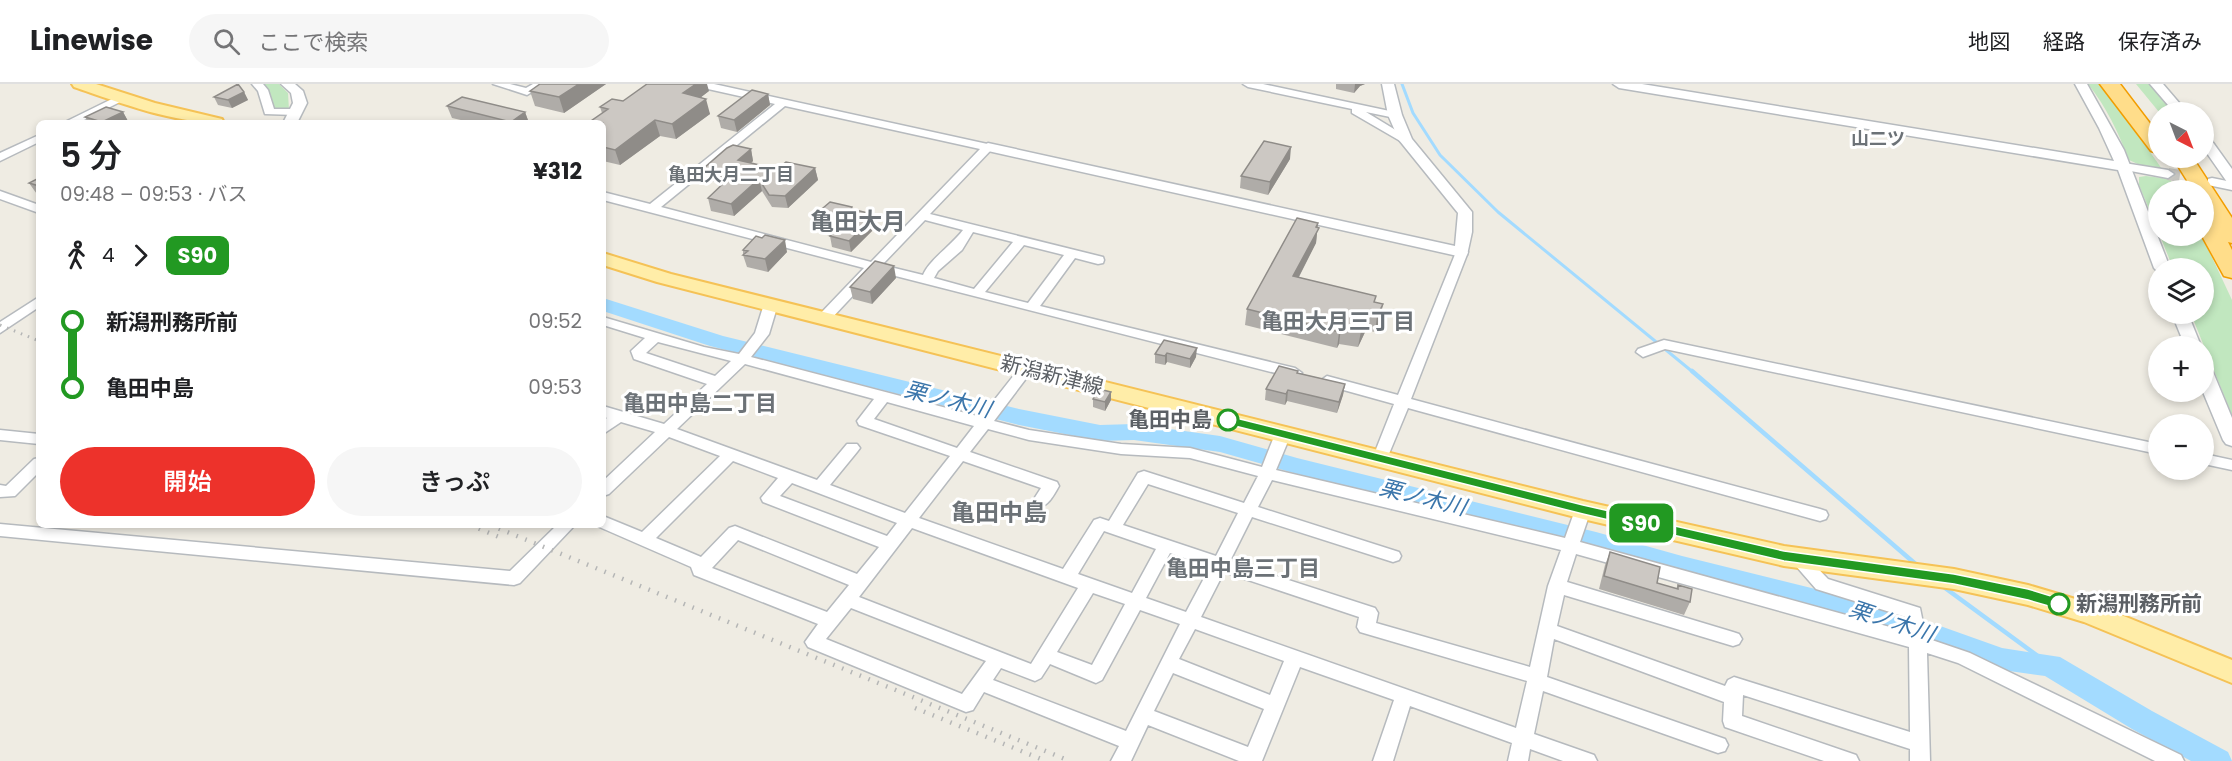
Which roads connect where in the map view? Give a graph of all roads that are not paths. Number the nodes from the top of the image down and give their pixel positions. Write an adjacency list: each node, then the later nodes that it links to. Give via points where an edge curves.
1 (80, 84): 14 (main road)
2 (257, 84): 20 (street, via 263,90 269,112)
3 (287, 84): 20 (street, via 297,91 300,103)
4 (498, 84): 5 (street, via 527,92)
5 (540, 84)
6 (699, 84): 16 (street)
7 (1248, 84): 17 (street)
8 (1388, 84): 19 (street)
9 (1619, 84): 30 (street)
10 (2081, 84): 30 (street, via 2101,114)
11 (2110, 84): 23 (highway)
12 (2126, 84): 18 (highway)
13 (2156, 84): 15 (street)
14 (120, 98): 21 (street); 22 (main road)
15 (2172, 102)
16 (781, 104): 26 (street); 40 (street)
17 (1343, 104): 19 (street); 25 (street)
18 (2148, 112)
19 (1395, 115): 25 (street)
20 (292, 117)
21 (75, 120)
22 (197, 120)
23 (2148, 134)
24 (36, 140): 28 (street)
25 (1406, 140): 46 (street, via 1465,212)
26 (988, 147): 41 (street); 46 (street)
27 (2214, 154): 33 (street)
28 (0, 158)
29 (2148, 167): 30 (street)
30 (2124, 168): 48 (street)
31 (2169, 168): 34 (highway)
32 (2189, 168): 43 (highway)
33 (2232, 179)
34 (2179, 180)
35 (2214, 182): 36 (street)
36 (2232, 186)
37 (0, 195): 39 (street)
38 (606, 197): 40 (street)
39 (36, 208)
40 (653, 208): 51 (street)
41 (923, 216): 42 (street); 51 (street)
42 (970, 228): 45 (street); 53 (street, via 957,247 932,269)
43 (2232, 236)
44 (2214, 237): 52 (highway)
45 (1021, 241): 47 (street); 54 (street)
46 (1462, 252): 68 (street)
47 (1072, 253): 50 (street); 57 (street)
48 (2158, 258)
49 (606, 260): 56 (main road, 新潟新津線)
50 (1098, 260)
51 (874, 266): 53 (street); 58 (street)
52 (2232, 271)
53 (927, 280): 54 (street)
54 (978, 293): 57 (street)
55 (36, 303): 60 (street)
56 (771, 304): 58 (main road, 新潟新津線); 63 (street, via 762,334)
57 (1032, 308): 68 (street)
58 (825, 317): 64 (main road, 新潟新津線)
59 (606, 323): 61 (street)
60 (0, 329)
61 (656, 337): 63 (street); 65 (street, via 638,351 639,356)
62 (1643, 352): 78 (street, via 1664,344)
63 (742, 359): 65 (street); 66 (street)
64 (1027, 368): 71 (street); 74 (main road, 新潟新津線)
65 (717, 382): 73 (street)
66 (884, 396): 71 (street); 81 (street, via 864,422)
67 (2214, 396): 77 (street)
68 (1404, 400): 82 (street); 94 (street)
69 (606, 412): 70 (street)
70 (619, 416): 72 (street); 73 (street)
71 (983, 422): 81 (street); 86 (street, via 1076,444 1190,453)
72 (606, 427)
73 (665, 430): 80 (street); 88 (street)
74 (1283, 434): 82 (main road, 新潟新津線); 86 (street)
75 (0, 435): 76 (street)
76 (36, 439)
77 (2232, 440)
78 (2148, 447)
79 (852, 448): 89 (street)
80 (731, 454): 87 (street); 100 (street)
81 (958, 454): 91 (street, via 1051,486); 95 (street)
82 (1381, 457): 92 (main road, 新潟新津線)
83 (2214, 461): 84 (street)
84 (2232, 465)
85 (36, 466): 90 (street, via 9,492)
86 (1267, 474): 93 (street); 103 (street)
87 (790, 476): 89 (street); 101 (street, via 769,498)
88 (606, 484)
89 (820, 487): 95 (street)
90 (0, 492)
91 (1040, 502)
92 (1583, 510): 103 (street); 105 (main road, 新潟新津線)
93 (1248, 511): 98 (street, via 1144,477); 104 (street); 106 (street)
94 (1820, 515)
95 (907, 520): 101 (street); 108 (street)
96 (606, 523): 100 (street)
97 (564, 528): 99 (street, via 514,578)
98 (1113, 528): 102 (street); 108 (street, via 1100,524)
99 (0, 530)
100 (643, 541): 107 (street, via 699,563)
101 (889, 544): 109 (street)
102 (1166, 546): 106 (street); 113 (street)
103 (1571, 546): 111 (street); 118 (street)
104 (1393, 556)
105 (1797, 558): 118 (street, via 1822,584 1914,613); 123 (main road, 新潟新津線, via 1954,579 2028,595 2090,613)
106 (1221, 563): 114 (street); 124 (street, via 1369,613 1366,627)
107 (700, 570): 109 (street, via 735,532); 115 (street)
108 (1067, 577): 110 (street)
109 (860, 582): 112 (street)
110 (1089, 585): 113 (street); 119 (street)
111 (1557, 586): 116 (street); 117 (street)
112 (847, 599): 115 (street); 121 (street)
113 (1135, 602): 114 (street); 119 (street, via 1096,675)
114 (1191, 620): 120 (street); 122 (street)
115 (830, 621): 125 (street, via 814,642 966,704)
116 (1548, 630): 124 (street); 127 (street)
117 (1733, 639)
118 (1918, 642): 133 (street); 140 (street, via 1964,658)
119 (1046, 656): 121 (street, via 1035,673)
120 (1295, 657): 126 (street); 128 (street)
121 (998, 658): 125 (street)
122 (1168, 663): 128 (street); 129 (street)
123 (2232, 672)
124 (1537, 679): 130 (street); 132 (street)
125 (981, 683): 131 (street)
126 (1404, 697): 130 (street); 136 (street)
127 (1733, 697): 133 (street, via 1734,685); 139 (street, via 1732,721)
128 (1275, 705): 134 (street)
129 (1143, 716): 131 (street); 134 (street)
130 (1524, 738): 137 (street); 138 (street)
131 (1131, 742): 135 (street)
132 (1718, 745)
133 (1919, 752)
134 (1253, 759)
135 (1121, 761)
136 (1383, 761)
137 (1518, 761)
138 (1587, 761)
139 (1849, 761)
140 (2174, 761)

